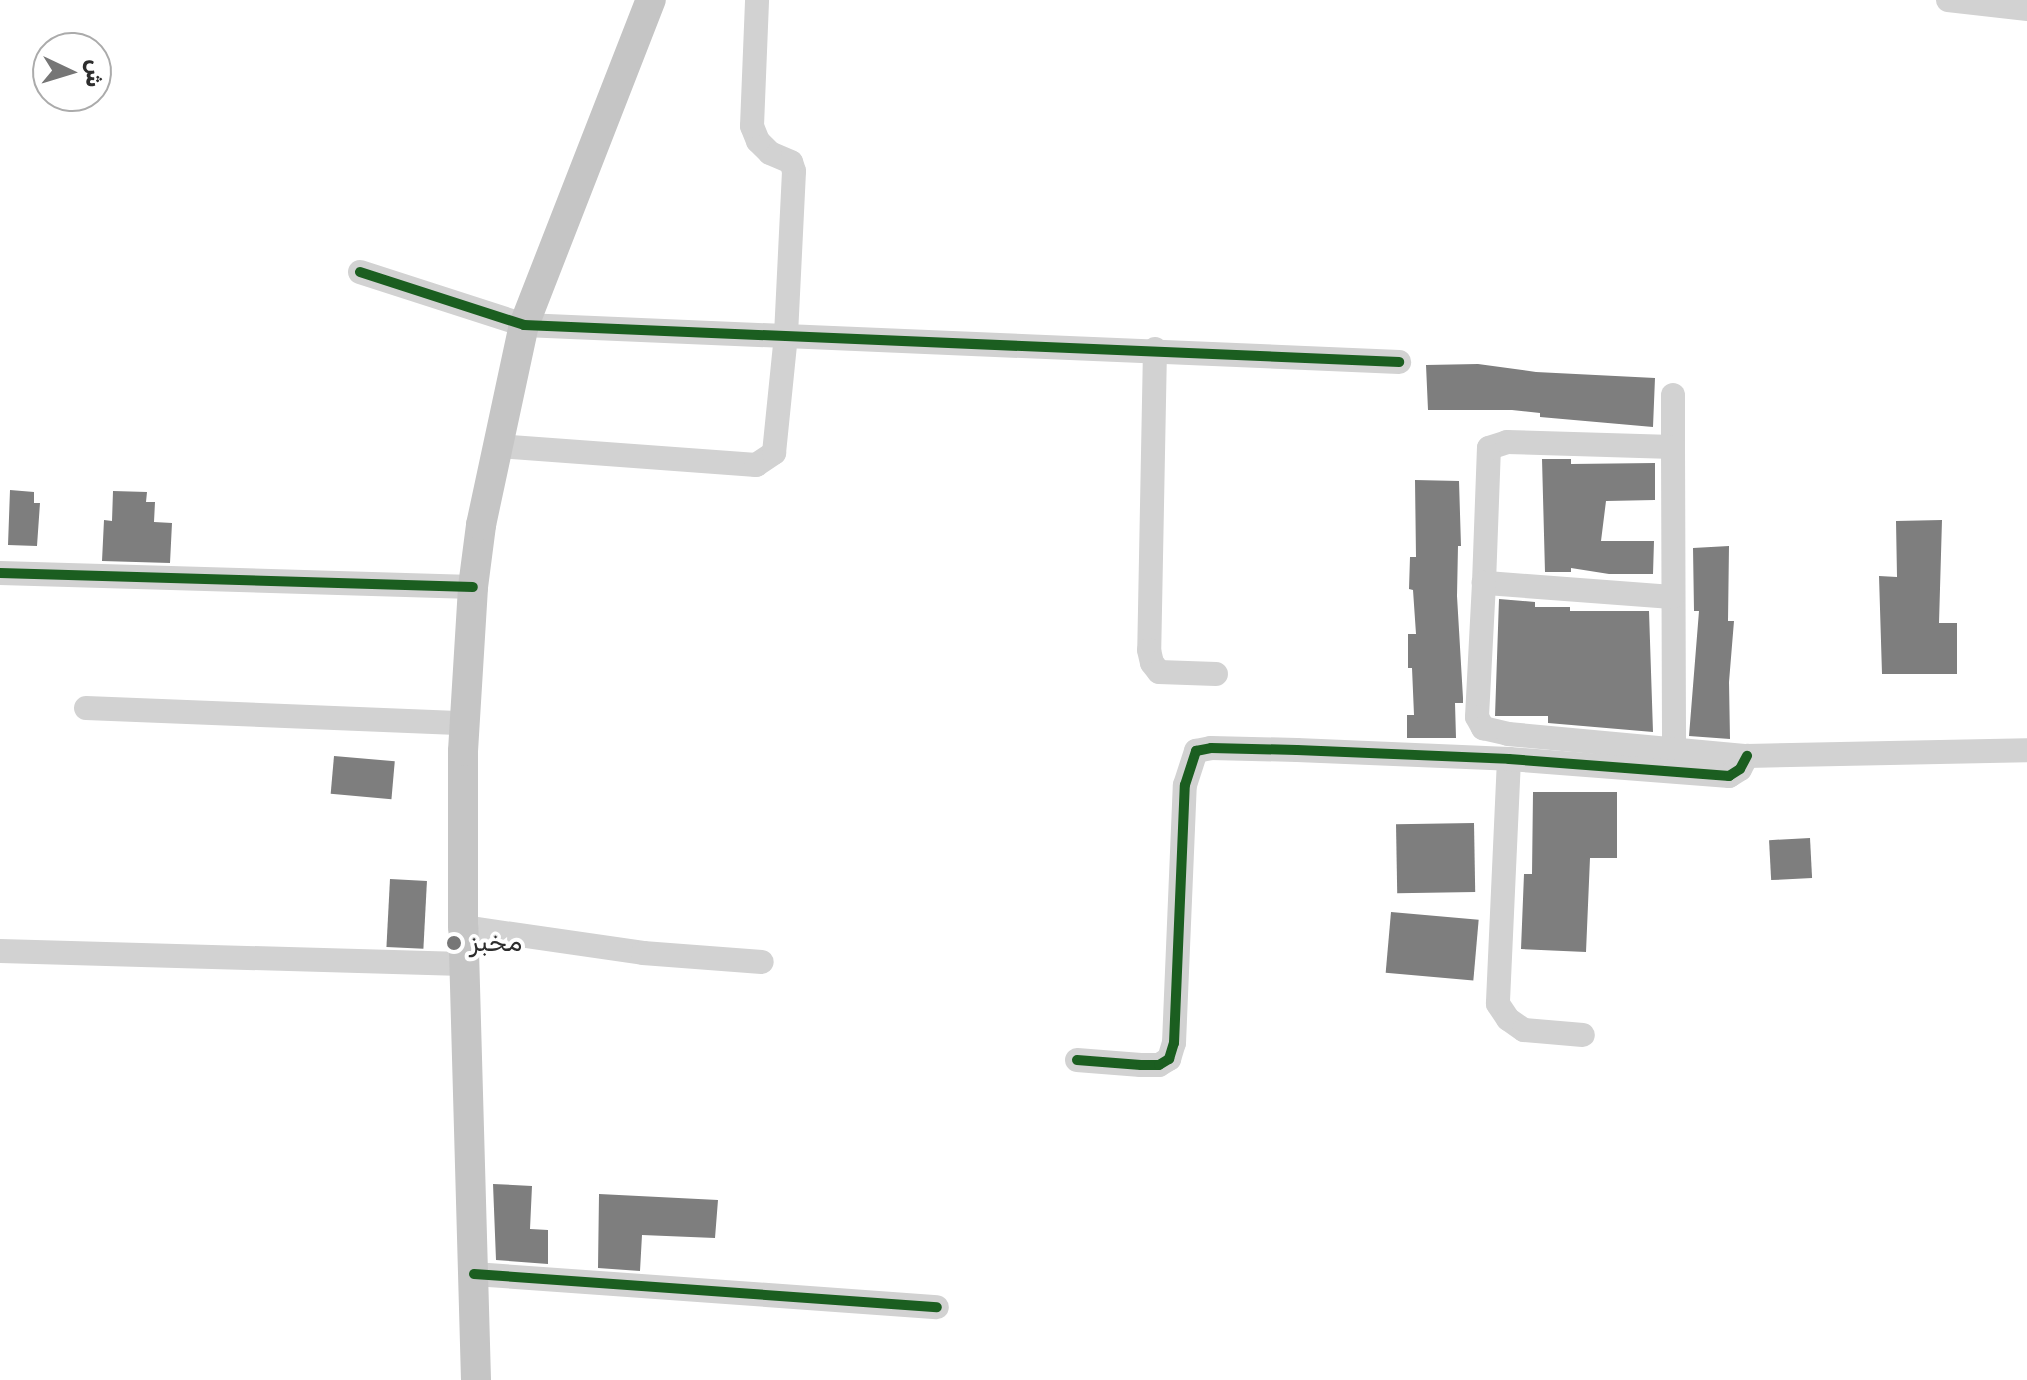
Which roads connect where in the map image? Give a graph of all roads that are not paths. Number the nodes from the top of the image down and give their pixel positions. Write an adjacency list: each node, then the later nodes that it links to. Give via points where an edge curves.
1 (651, 0): 6 (main road)
2 (757, 0): 7 (street, via 752,126 758,141 791,162 794,171)
3 (1948, 0): 4 (street)
4 (2027, 9)
5 (360, 272): 6 (street)
6 (524, 325): 7 (street); 11 (main road)
7 (786, 335): 8 (street); 11 (street, via 777,440 774,453 756,465)
8 (1155, 349): 9 (street); 17 (street, via 1149,650 1159,672)
9 (1399, 362)
10 (1673, 395): 12 (street)
11 (497, 446): 15 (main road)
12 (1673, 447): 14 (street, via 1507,442 1489,448); 16 (street)
13 (0, 573): 15 (street)
14 (1484, 583): 16 (street); 21 (street, via 1477,717 1483,728)
15 (473, 587): 19 (main road)
16 (1672, 597): 21 (street)
17 (1216, 674)
18 (86, 708): 19 (street)
19 (464, 723): 24 (main road)
20 (2027, 750): 22 (street)
21 (1674, 751): 22 (street)
22 (1747, 756): 23 (street, via 1729,776)
23 (1509, 759): 28 (street, via 1498,1004 1524,1030); 29 (street, via 1196,751 1185,785 1174,1043 1169,1059 1159,1065)
24 (463, 927): 26 (street, via 643,953); 27 (main road)
25 (0, 951): 27 (street)
26 (762, 962)
27 (463, 964): 30 (main road)
28 (1583, 1035)
29 (1077, 1060)
30 (474, 1274): 31 (street); 32 (main road)
31 (937, 1307)
32 (476, 1380)

